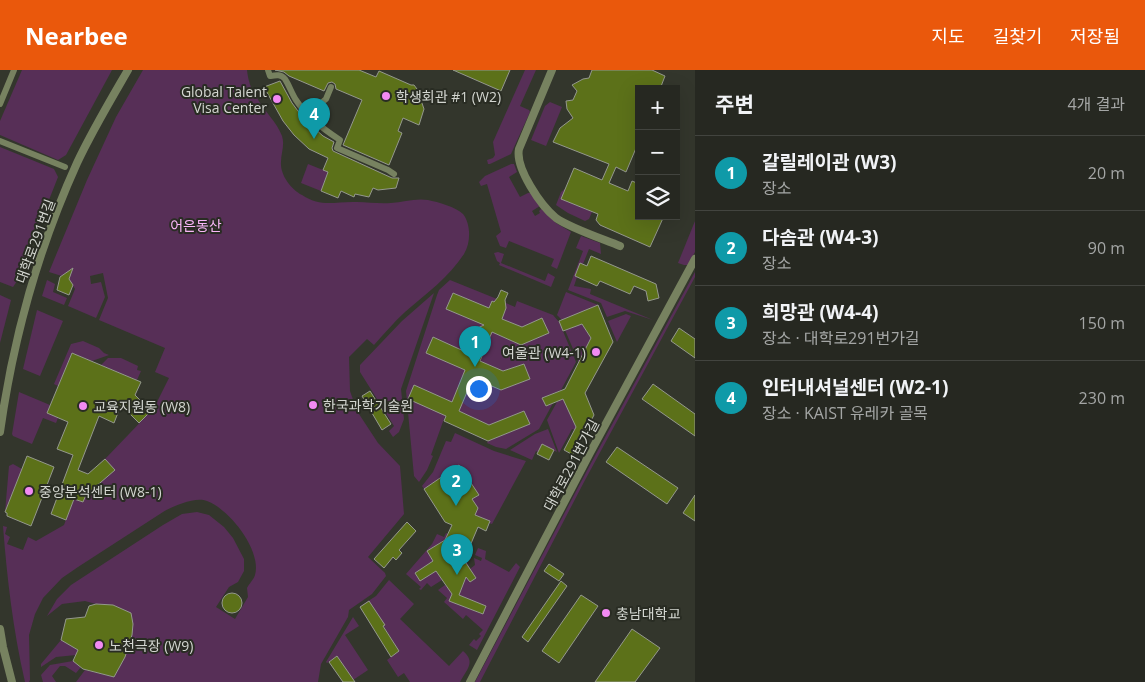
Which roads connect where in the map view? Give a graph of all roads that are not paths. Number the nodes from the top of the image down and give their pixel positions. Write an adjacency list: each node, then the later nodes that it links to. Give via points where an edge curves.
1 (14, 70): 6 (street)
2 (128, 70): 13 (street, 대학로291번길, via 77,164 47,241 20,323)
3 (268, 70): 7 (street, via 270,76 277,74 284,78)
4 (552, 70): 11 (street, via 520,149 521,169 556,218)
5 (331, 87): 7 (street, via 326,99)
6 (0, 104)
7 (307, 115): 10 (street, via 340,140 337,148)
8 (0, 141): 9 (street)
9 (65, 167)
10 (393, 171)
11 (620, 246)
12 (695, 259): 16 (street, 대학로291번가길)
13 (0, 432)
14 (0, 629): 15 (street)
15 (12, 682)
16 (470, 682)

